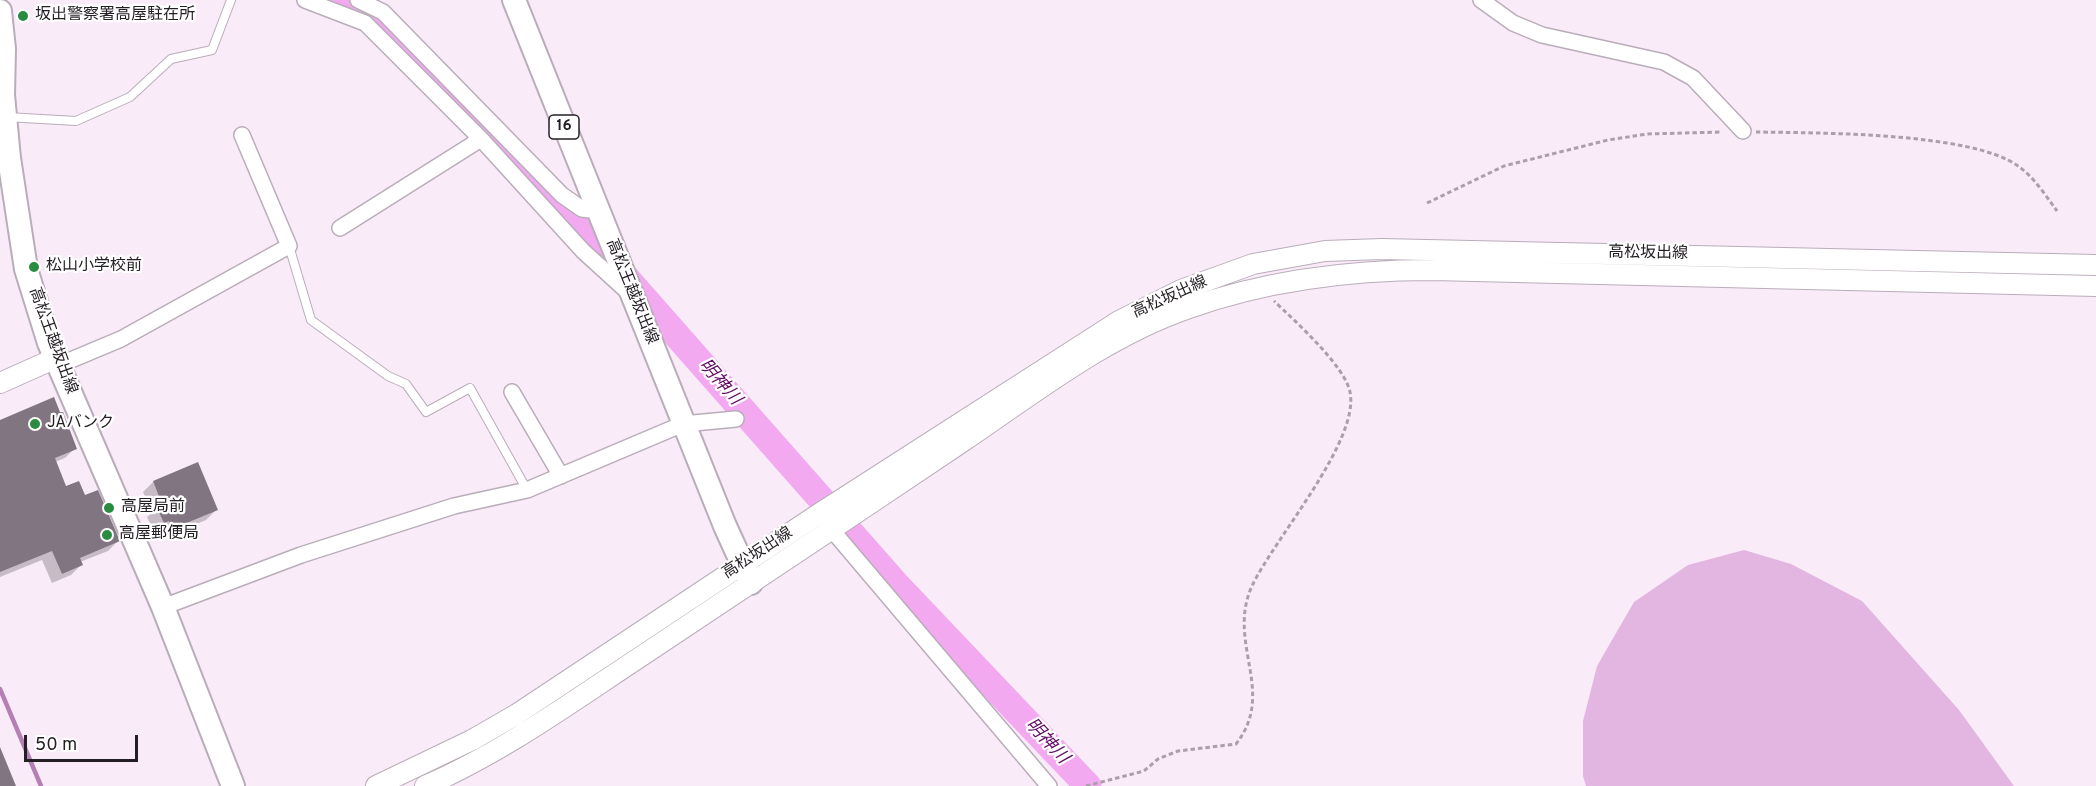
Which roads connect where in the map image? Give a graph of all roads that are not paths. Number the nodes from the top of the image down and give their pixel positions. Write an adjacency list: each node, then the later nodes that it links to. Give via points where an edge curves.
1 (231, 0): 7 (lane, via 212,50 171,60 130,97 76,121)
2 (305, 0): 10 (street, via 365,23)
3 (358, 0): 11 (street, via 383,12 562,195 582,209)
4 (514, 0): 11 (main road, 高松王越坂出線 / 16)
5 (1481, 0): 8 (street, via 1513,23 1542,35 1665,62 1693,78)
6 (0, 11): 7 (main road, 高松王越坂出線, via 4,49)
7 (2, 102): 17 (main road, 高松王越坂出線, via 9,183 26,269)
8 (1743, 131)
9 (242, 135): 13 (street)
10 (481, 139): 12 (street); 16 (street, via 584,251)
11 (598, 211): 16 (main road, 高松王越坂出線 / 16)
12 (340, 228)
13 (289, 246): 17 (street, via 121,339); 23 (lane, via 311,320 388,376 406,384 426,412 470,388)
14 (2096, 265): 24 (main road, 高松坂出線, via 1382,249 1325,251 1253,264 1181,290 1119,321)
15 (2096, 286): 25 (main road, 高松坂出線, via 1433,270 1382,270 1258,286 1186,308 1133,331 1039,389)
16 (632, 296): 21 (main road, 高松王越坂出線 / 16)
17 (58, 361): 18 (main road); 27 (main road, 高松王越坂出線)
18 (0, 382)
19 (520, 397): 22 (street)
20 (736, 418): 21 (street)
21 (683, 424): 22 (street); 26 (main road, 高松王越坂出線 / 16)
22 (561, 476): 23 (street)
23 (527, 490): 27 (street, via 454,506 301,555)
24 (824, 511): 25 (street); 26 (main road, 高松坂出線)
25 (838, 526): 26 (main road, 高松坂出線); 31 (street)
26 (746, 574): 29 (main road, 高松坂出線, via 472,740); 30 (main road, 高松坂出線, via 523,732)
27 (163, 607): 28 (main road, 高松王越坂出線)
28 (233, 786)
29 (376, 786)
30 (425, 786)
31 (1049, 786)

